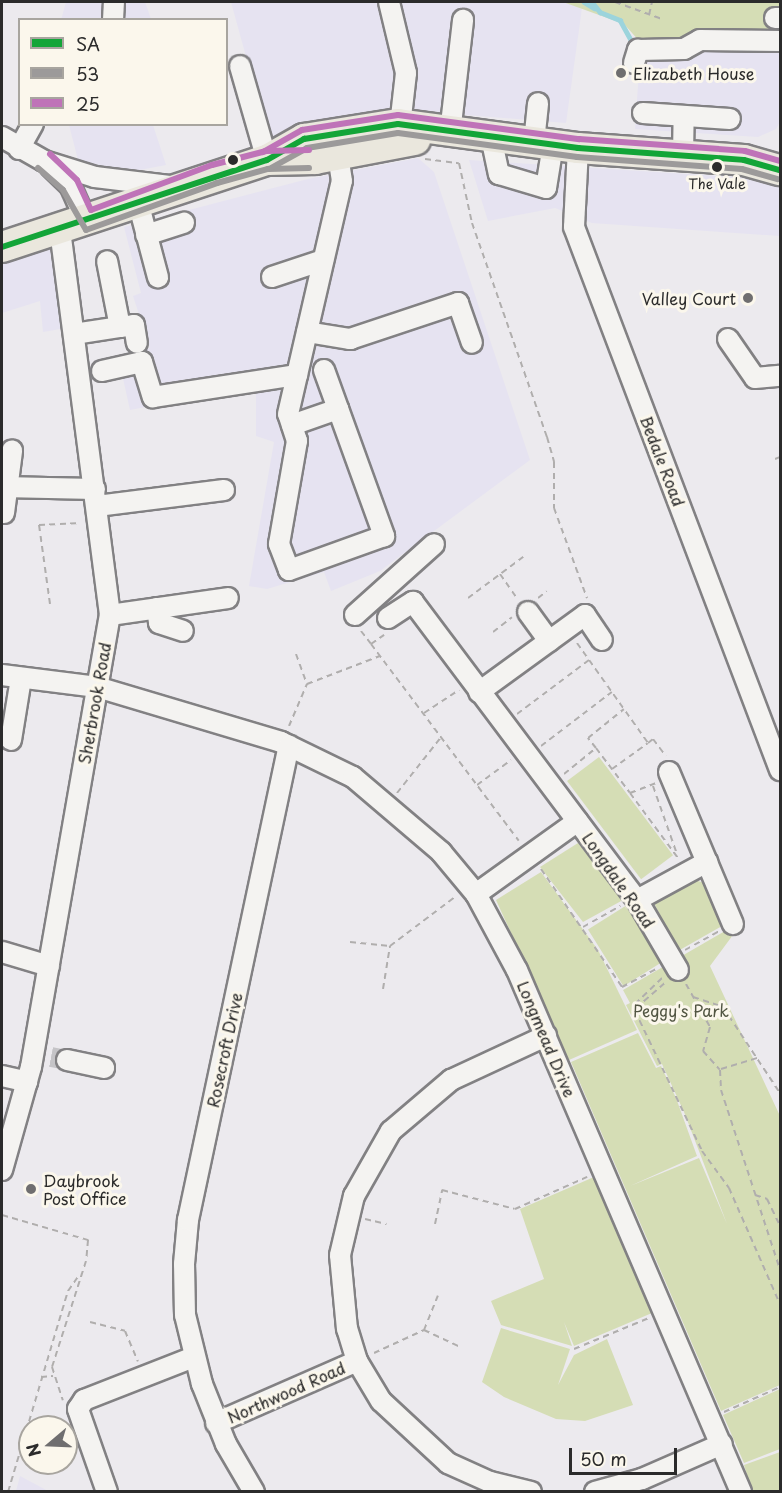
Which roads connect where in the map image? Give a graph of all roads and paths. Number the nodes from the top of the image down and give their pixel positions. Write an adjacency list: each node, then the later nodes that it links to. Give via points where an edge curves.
1 (114, 2): 6 (street)
2 (389, 2): 20 (street, via 406,72)
3 (615, 2): 5 (path)
4 (652, 2): 5 (path)
5 (649, 15): 7 (path)
6 (113, 18)
7 (662, 19)
8 (463, 20): 17 (street)
9 (780, 41): 10 (street, via 700,40 684,49 638,50)
10 (634, 63)
11 (240, 66): 26 (street)
12 (538, 103): 22 (street)
13 (643, 113): 14 (street)
14 (684, 116): 15 (street); 25 (street)
15 (730, 118)
16 (32, 126): 23 (street)
17 (450, 133): 19 (highway); 20 (highway)
18 (2, 137): 23 (street)
19 (491, 137): 22 (highway); 22 (street, via 499,174 546,188)
20 (408, 140): 21 (highway); 71 (path, via 425,159 459,163 472,223 493,271 554,462 554,508 574,574 588,588)
21 (336, 144): 26 (highway); 36 (street, via 342,181)
22 (555, 145): 25 (highway); 98 (street, Bedale Road, via 574,227)
23 (19, 149): 28 (street)
24 (780, 149): 27 (highway, via 763,150)
25 (683, 155): 27 (highway)
26 (267, 160): 30 (highway)
27 (744, 160): 29 (highway)
28 (44, 161): 30 (street, via 121,183); 33 (street, Sherbrook Road, via 70,184)
29 (780, 170)
30 (178, 187): 31 (highway)
31 (138, 202): 33 (highway); 34 (street)
32 (184, 223): 34 (street)
33 (73, 225): 35 (highway); 42 (street, Sherbrook Road)
34 (146, 235): 38 (street)
35 (2, 247)
36 (324, 260): 39 (street); 41 (street)
37 (107, 261): 40 (street)
38 (158, 277)
39 (272, 277)
40 (120, 327): 42 (street); 44 (street, via 134,324)
41 (307, 332): 45 (street, via 350,339 458,303); 48 (street)
42 (74, 334): 57 (street, Sherbrook Road)
43 (728, 339): 49 (street, via 755,378)
44 (137, 343)
45 (472, 343)
46 (324, 370): 50 (street)
47 (102, 371): 48 (street, via 142,362 153,397)
48 (297, 375): 51 (street, via 288,414)
49 (780, 376)
50 (338, 409): 51 (street); 51 (street, via 384,536 289,570 281,534 297,441)
51 (292, 425)
52 (12, 451): 55 (street)
53 (780, 457): 54 (path)
54 (775, 459)
55 (4, 487): 57 (street); 58 (street)
56 (224, 490): 57 (street)
57 (97, 506): 66 (path, via 39,525); 69 (street, Sherbrook Road)
58 (4, 513)
59 (434, 544): 62 (street)
60 (523, 557): 61 (path)
61 (500, 574): 64 (path); 68 (path)
62 (396, 579): 65 (street, Longdale Road); 70 (street)
63 (228, 598): 67 (street)
64 (468, 598)
65 (413, 602): 72 (street); 85 (street, Longdale Road)
66 (50, 604)
67 (157, 608): 69 (street); 74 (street, via 159,623)
68 (528, 612): 76 (street)
69 (110, 615): 84 (street, Sherbrook Road)
70 (355, 615)
71 (585, 615): 73 (street); 75 (street)
72 (388, 618)
73 (567, 628): 76 (street); 80 (path)
74 (183, 631)
75 (602, 640)
76 (549, 641): 85 (street)
77 (371, 644): 79 (path)
78 (296, 654): 83 (path)
79 (380, 656): 83 (path); 89 (path)
80 (589, 660): 86 (path); 87 (path)
81 (2, 675): 82 (street, Longmead Drive)
82 (21, 678): 84 (street, Longmead Drive); 92 (street)
83 (307, 684): 94 (path)
84 (97, 687): 94 (street, Longmead Drive); 116 (street, Sherbrook Road)
85 (475, 687): 89 (path); 96 (street, Longdale Road)
86 (612, 692): 88 (path); 90 (path)
87 (534, 702)
88 (624, 709): 93 (path); 95 (path, via 588,738)
89 (424, 713): 91 (path)
90 (558, 733)
91 (442, 736): 100 (path); 104 (path)
92 (11, 740)
93 (648, 743): 97 (path); 99 (path, via 653,739 667,757)
94 (285, 744): 104 (street, Longmead Drive, via 353,777); 144 (street, Rosecroft Drive, via 188,1220 185,1315)
95 (596, 748): 97 (path); 101 (path)
96 (523, 751): 100 (path); 101 (street, Longdale Road)
97 (612, 769): 103 (path)
98 (780, 770)
99 (669, 772): 102 (path); 107 (street)
100 (477, 785): 106 (path)
101 (550, 785): 105 (street, Longdale Road)
102 (653, 786): 103 (path); 108 (path)
103 (630, 793): 108 (path)
104 (389, 803): 109 (street, Longmead Drive)
105 (578, 821): 106 (street, Longdale Road); 110 (street, Longdale Road)
106 (531, 856): 109 (street, Longdale Road); 112 (path)
107 (707, 862): 108 (street); 111 (street)
108 (682, 863): 110 (street)
109 (473, 890): 114 (path); 120 (street, Longmead Drive)
110 (636, 899): 112 (path); 117 (street, Longdale Road)
111 (733, 924): 117 (path)
112 (583, 927): 117 (path, via 622,987)
113 (350, 942): 114 (path)
114 (390, 946): 118 (path)
115 (2, 952): 116 (street)
116 (49, 966): 121 (street, Sherbrook Road)
117 (670, 968): 119 (path); 119 (path)
118 (383, 989)
119 (636, 1008): 138 (path, via 702,1151 729,1188)
120 (546, 1036): 130 (street, Longmead Drive); 145 (street, via 430,1094 377,1151 354,1196 340,1254 347,1329)
121 (51, 1057): 123 (street); 126 (street, Sherbrook Road)
122 (758, 1058): 124 (path); 124 (path, via 723,1007 698,995 693,997 710,1026 703,1051); 127 (path)
123 (104, 1068)
124 (720, 1070): 131 (path, via 721,1090)
125 (2, 1076): 126 (street)
126 (27, 1082): 128 (street, Sherbrook Road)
127 (780, 1093)
128 (5, 1142): 129 (street, Sherbrook Road)
129 (2, 1170)
130 (604, 1170): 133 (path, via 515,1209 441,1190); 139 (street, Longmead Drive)
131 (755, 1195): 134 (path, via 766,1199); 135 (path)
132 (2, 1215): 136 (path, via 88,1240)
133 (435, 1224)
134 (780, 1226)
135 (780, 1269)
136 (82, 1272): 147 (path); 148 (path, via 72,1282)
137 (438, 1296): 141 (path)
138 (780, 1304)
139 (665, 1311): 143 (path); 151 (street, Longmead Drive)
140 (90, 1322): 146 (path, via 125,1331)
141 (424, 1330): 142 (path); 145 (path)
142 (458, 1346)
143 (574, 1349)
144 (194, 1357): 150 (street, via 94,1396); 152 (street, Rosecroft Drive)
145 (357, 1360): 152 (street, Northwood Road); 157 (street, via 381,1401 448,1463 490,1482)
146 (140, 1367)
147 (53, 1376): 148 (path); 150 (path, via 64,1401)
148 (41, 1377): 154 (path)
149 (780, 1387): 151 (path)
150 (78, 1409): 155 (street)
151 (711, 1418): 153 (street, Longmead Drive)
152 (216, 1423): 156 (street, Rosecroft Drive)
153 (722, 1444): 158 (street, via 642,1479); 159 (street, Longmead Drive)
154 (8, 1491)
155 (107, 1491)
156 (254, 1491)
157 (531, 1491)
158 (595, 1491)
159 (741, 1491)

